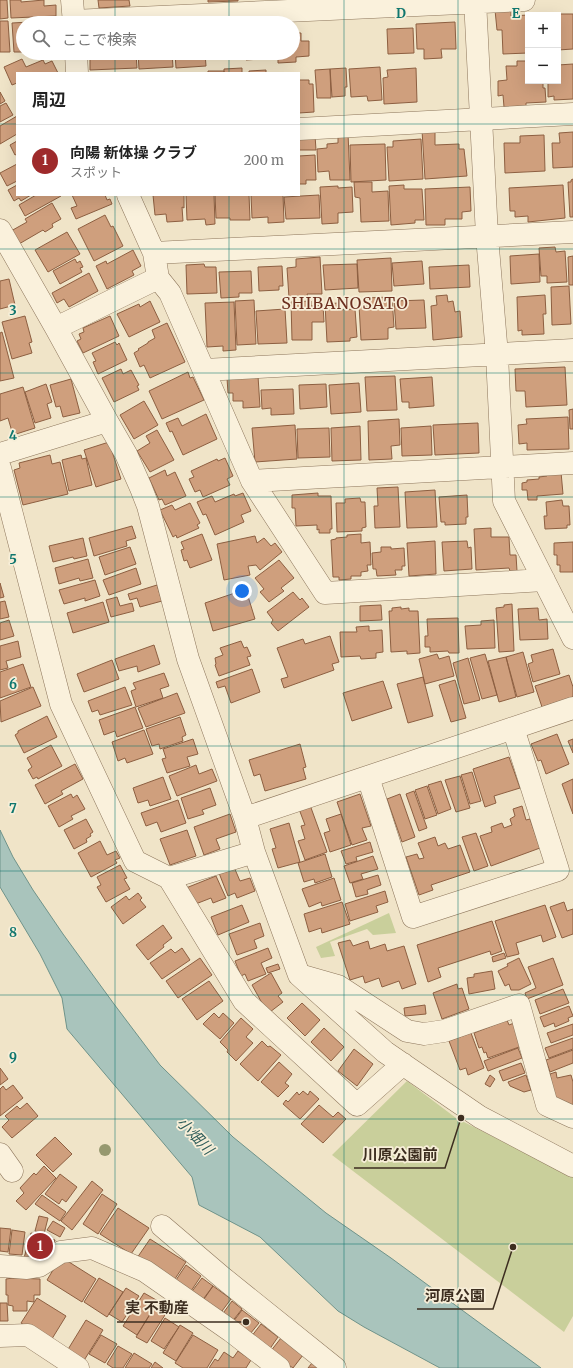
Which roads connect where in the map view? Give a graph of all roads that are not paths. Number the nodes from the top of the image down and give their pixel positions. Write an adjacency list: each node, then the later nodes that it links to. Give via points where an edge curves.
1 (524, 0): 2 (street)
2 (475, 1): 3 (street); 7 (street)
3 (73, 15)
4 (76, 60): 5 (street)
5 (77, 72)
6 (573, 114): 7 (street)
7 (481, 118): 8 (street); 12 (street)
8 (300, 129)
9 (128, 196): 13 (street)
10 (0, 230): 15 (street)
11 (573, 232): 12 (street)
12 (487, 236): 13 (street); 17 (street)
13 (154, 253): 14 (street)
14 (158, 278): 15 (street); 18 (street, via 170,293)
15 (56, 328): 19 (street)
16 (573, 350): 17 (street)
17 (497, 354): 18 (street); 22 (street)
18 (204, 370): 24 (street)
19 (106, 421): 20 (street); 30 (street, via 131,465 148,506 188,659)
20 (0, 454)
21 (573, 463): 22 (street)
22 (503, 467): 24 (street); 25 (street, via 504,501)
23 (0, 468): 32 (street, via 61,704 135,861)
24 (252, 481): 25 (street, via 325,593)
25 (544, 580): 26 (street)
26 (573, 638)
27 (573, 708): 28 (street)
28 (513, 728): 29 (street); 29 (street, via 558,870 413,917)
29 (368, 777): 30 (street)
30 (245, 818): 31 (street)
31 (254, 852): 32 (street); 33 (street)
32 (169, 878): 34 (street, via 244,1000 357,1105)
33 (299, 975): 34 (street, via 385,1052); 35 (street, via 338,986 407,1031 415,1033 444,1032 519,1005 547,1105)
34 (403, 1064): 36 (street, via 480,1117)
35 (573, 1117)
36 (573, 1166)
37 (162, 1226): 42 (street)
38 (0, 1266): 41 (street, via 39,1266 62,1252 92,1248 145,1271)
39 (0, 1336): 40 (street, via 28,1335)
40 (78, 1368)
41 (279, 1368)
42 (335, 1368)

